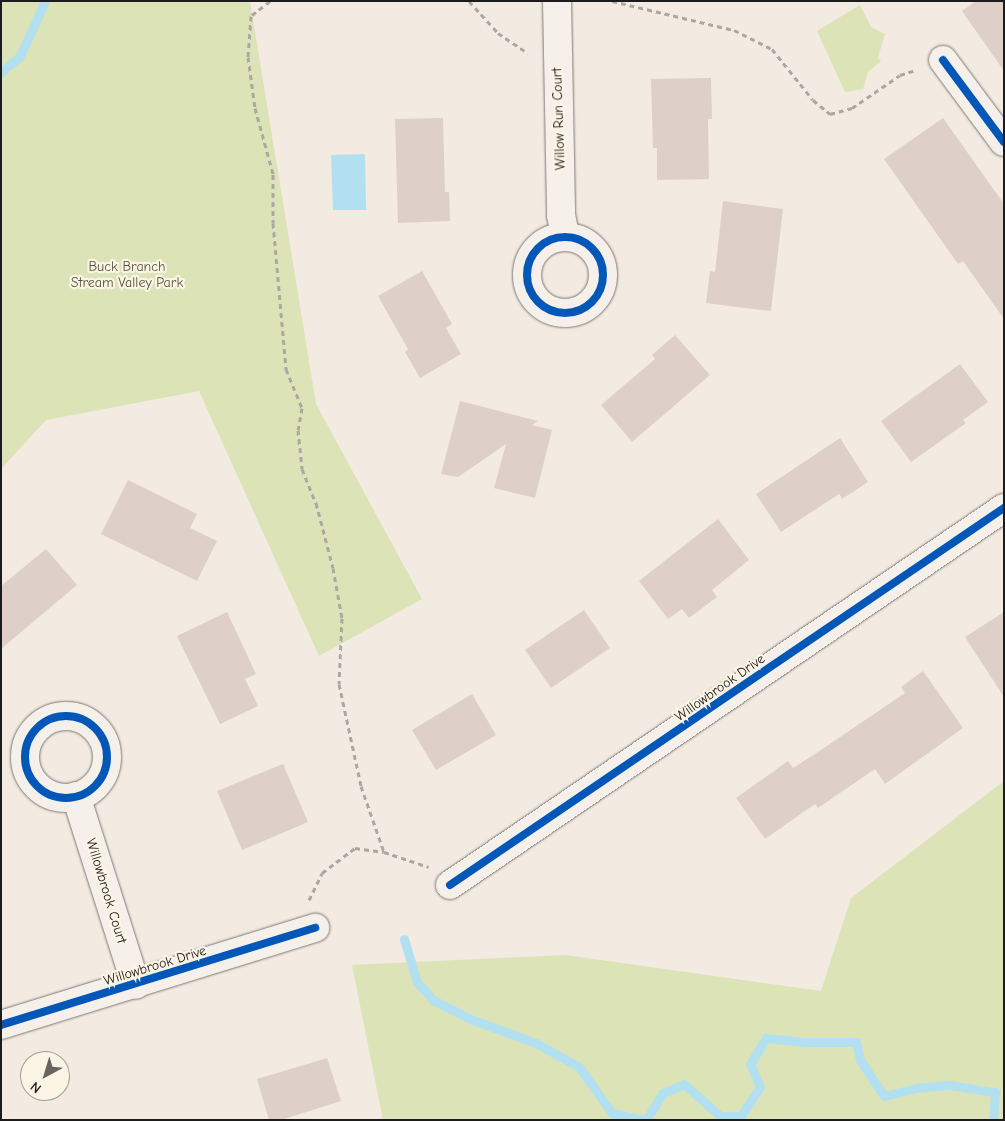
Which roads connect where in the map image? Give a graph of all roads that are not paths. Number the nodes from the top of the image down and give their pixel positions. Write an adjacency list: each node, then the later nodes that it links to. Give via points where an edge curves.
1 (557, 1): 4 (street, Willow Run Court, via 561,215)
2 (943, 60): 3 (street)
3 (1004, 142)
4 (565, 236)
5 (1004, 508): 7 (street, Willowbrook Drive)
6 (76, 796): 9 (street, Willowbrook Court)
7 (450, 886)
8 (315, 928): 9 (street, Willowbrook Drive)
9 (136, 985): 10 (street, Willowbrook Drive)
10 (1, 1025)

